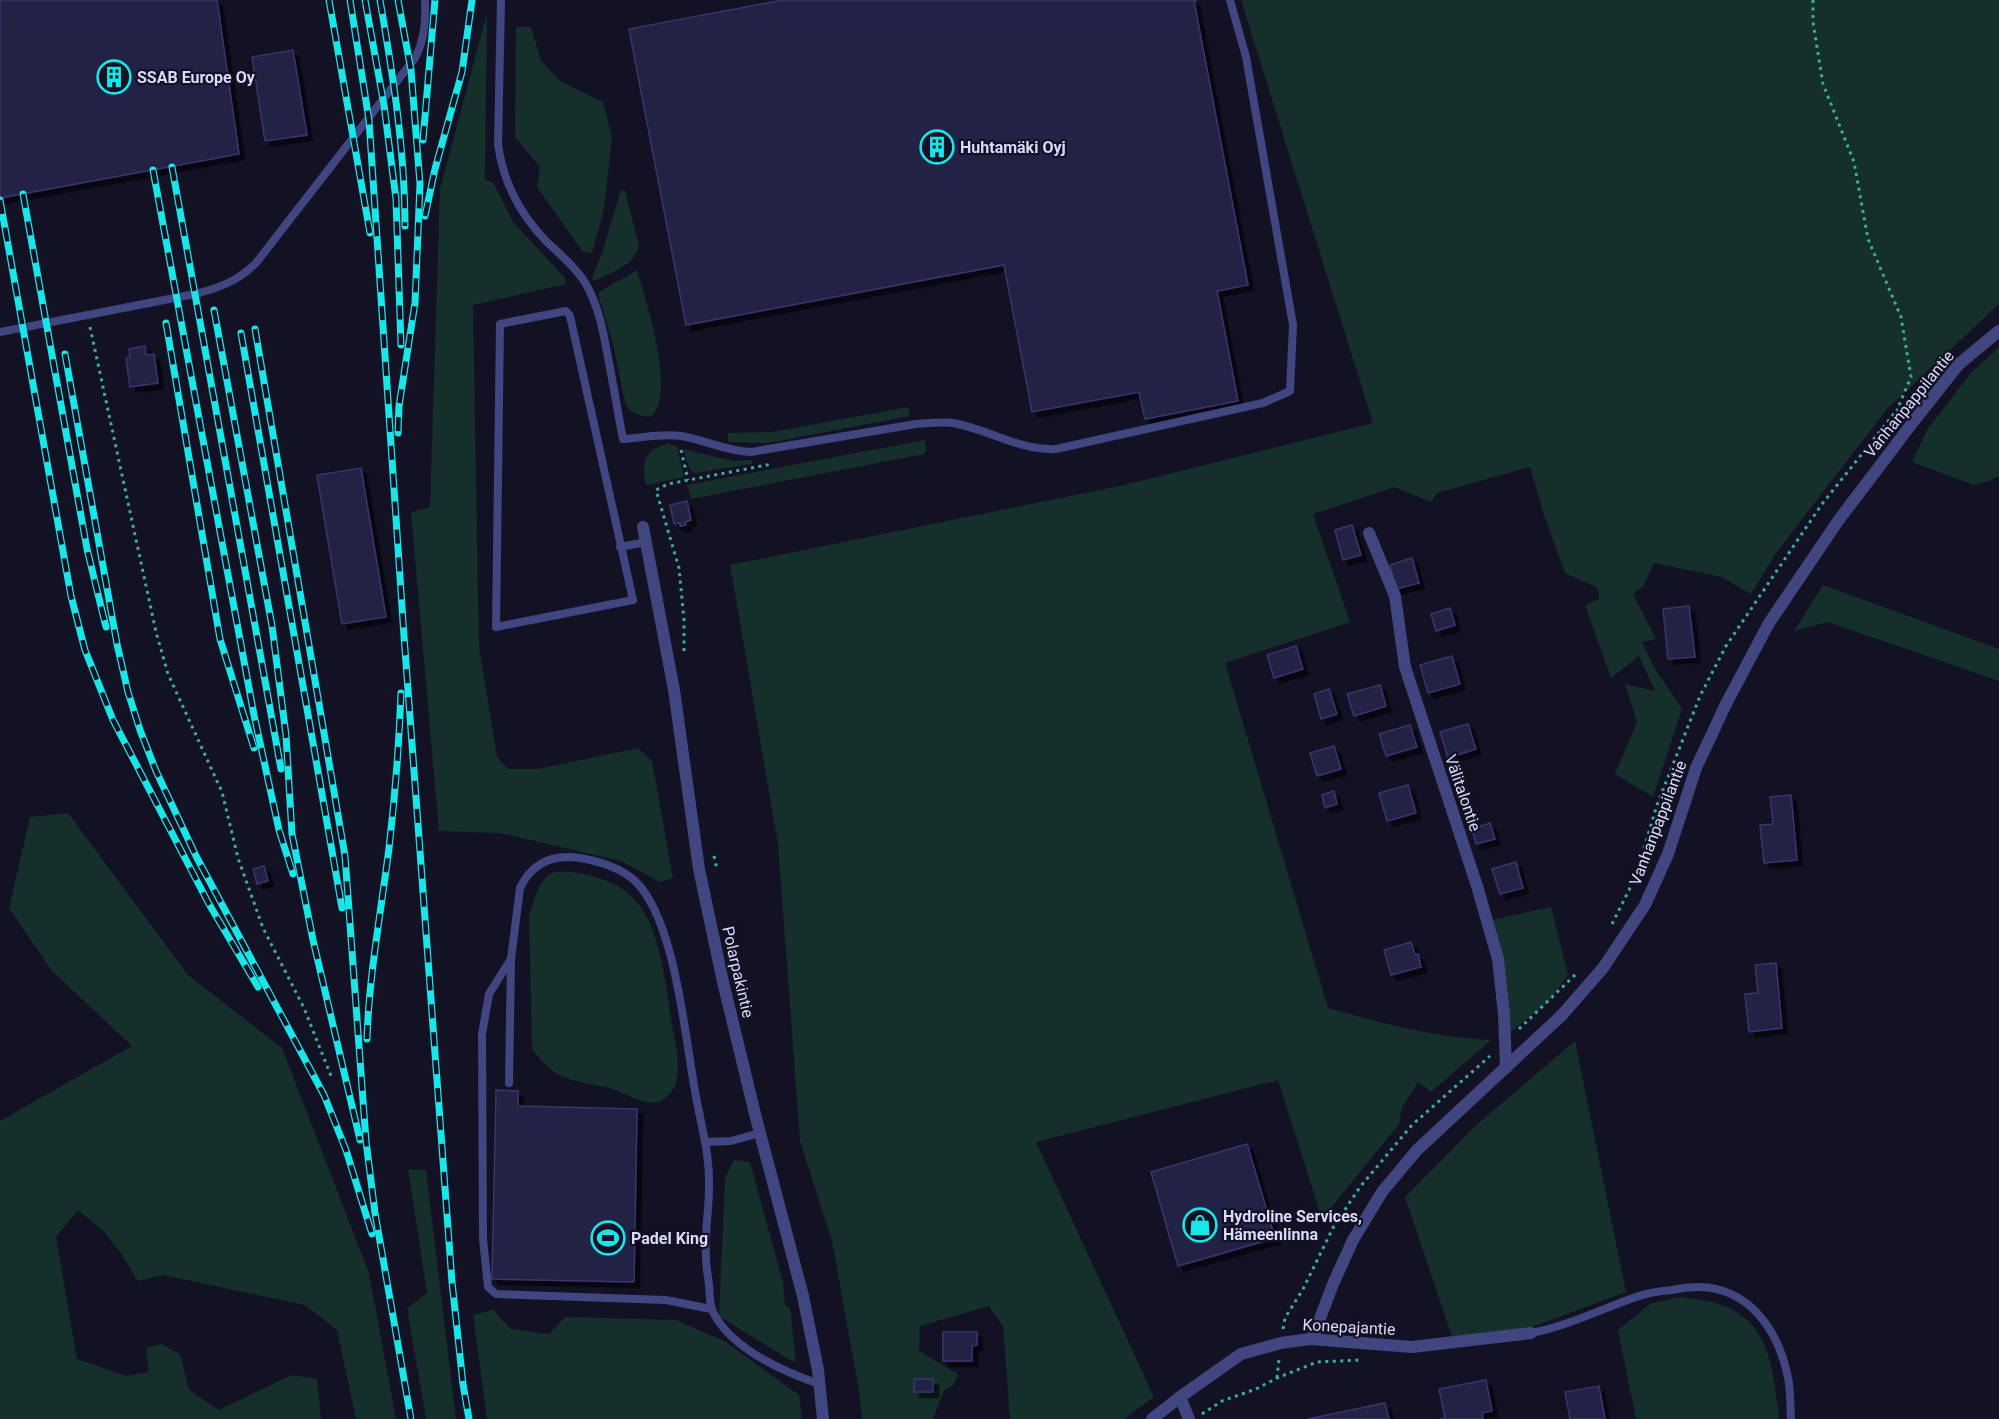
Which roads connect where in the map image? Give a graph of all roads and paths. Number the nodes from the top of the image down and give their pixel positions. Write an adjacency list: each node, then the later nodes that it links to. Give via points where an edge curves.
1 (425, 0): 5 (lane, via 425,28 415,58 249,270 219,288)
2 (501, 0): 10 (lane, via 498,144 510,188 528,220 574,268 591,295 602,329 623,439)
3 (1230, 0): 10 (lane, via 1246,57 1293,325 1290,392 1263,403 1056,449 1030,447 951,422 916,424 751,452)
4 (1813, 0): 8 (path, via 1823,84 1854,162 1868,238 1901,316 1911,377)
5 (88, 315): 7 (lane); 25 (path, via 168,674 222,792 238,858 263,928 304,1008)
6 (1999, 331): 9 (street, Vanhanpappilantie, via 1959,364)
7 (0, 332)
8 (1897, 410): 9 (path); 20 (path, via 1822,504 1726,646 1700,696 1657,804 1635,878)
9 (1913, 422): 24 (street, Vanhanpappilantie, via 1838,521 1769,622 1696,768 1668,854 1645,905 1603,968 1562,1015)
10 (680, 436): 12 (path)
11 (782, 462): 12 (path)
12 (688, 480): 17 (path, via 656,490 679,568)
13 (643, 527): 15 (street, Polarpakintie)
14 (1370, 533): 23 (street, Välitalontie, via 1395,596 1405,667 1498,959)
15 (646, 542): 16 (lane); 27 (street, Polarpakintie, via 674,690 699,869)
16 (620, 547): 16 (lane, via 633,600 496,627 500,324 566,311 570,315)
17 (684, 657)
18 (713, 847): 19 (path)
19 (717, 871)
20 (1610, 930)
21 (511, 959): 26 (lane); 28 (lane, via 520,888 532,869 541,863 578,858 602,863 634,880 658,915 668,951); 29 (lane, via 489,994 483,1034 483,1239 488,1287 496,1294 666,1300)
22 (1577, 972): 23 (path)
23 (1504, 1043): 24 (street, Välitalontie); 32 (path, via 1412,1125 1360,1186 1285,1318)
24 (1506, 1068): 31 (street, Vanhanpappilantie, via 1417,1150 1382,1192 1353,1240)
25 (332, 1076)
26 (509, 1083)
27 (760, 1133): 28 (lane); 35 (street, Polarpakintie, via 803,1296)
28 (706, 1142): 29 (lane, via 709,1181 705,1257)
29 (711, 1309): 35 (lane, via 742,1346 791,1374)
30 (1531, 1333): 31 (street, Konepajantie, via 1412,1347); 41 (lane, via 1562,1326 1646,1294 1699,1287 1720,1291 1749,1304 1771,1330 1788,1376)
31 (1311, 1339): 32 (street, Konepajantie)
32 (1281, 1343): 34 (path); 36 (street, Konepajantie, via 1240,1354)
33 (1364, 1359): 34 (path, via 1317,1362)
34 (1277, 1378): 40 (path, via 1222,1401)
35 (819, 1384): 37 (street, Polarpakintie)
36 (1180, 1397): 38 (street, Konepajantie); 39 (street)
37 (823, 1419)
38 (1152, 1419)
39 (1189, 1419)
40 (1196, 1419)
41 (1791, 1419)

